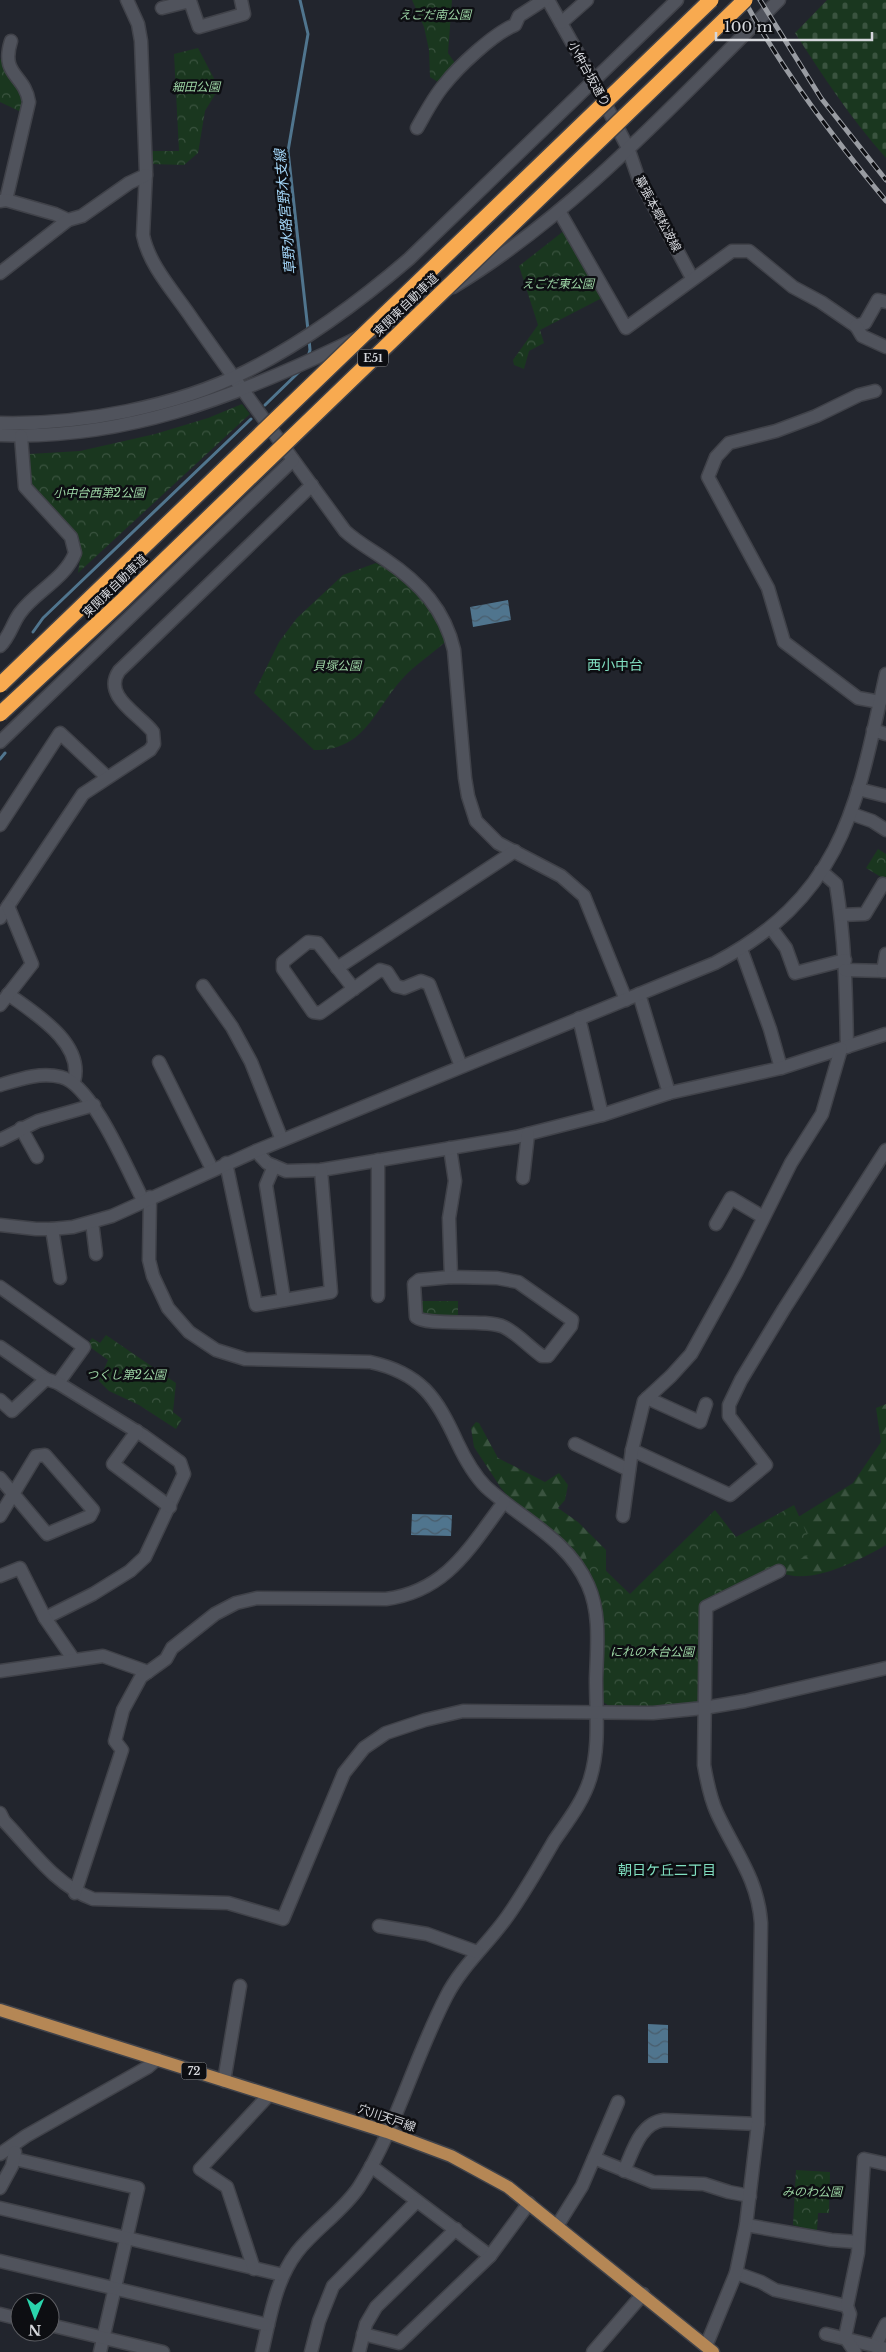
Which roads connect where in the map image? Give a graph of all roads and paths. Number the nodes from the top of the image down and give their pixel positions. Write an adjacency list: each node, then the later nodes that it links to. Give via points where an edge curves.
1 (127, 0): 16 (street, via 138,24 141,41)
2 (241, 0): 10 (street, via 244,14 199,27 190,0)
3 (544, 0): 14 (street, via 519,16 515,25 503,30 456,71 443,85)
4 (548, 0): 11 (street, 小仲台坂通り)
5 (587, 0): 11 (street)
6 (677, 0): 13 (street)
7 (711, 0): 35 (highway, 東関東自動車道 / E51, bridge)
8 (745, 0): 37 (highway, 東関東自動車道 / E51, bridge, via 123,600)
9 (779, 0): 15 (street)
10 (162, 8)
11 (561, 23): 13 (street, 小仲台坂通り)
12 (11, 41): 17 (street, via 7,59 10,71 27,90 29,102)
13 (593, 80): 15 (street, 小仲台坂通り); 25 (street, via 372,291 300,340)
14 (416, 128)
15 (628, 148): 18 (street); 21 (street, 幕張本郷松波線, via 638,177)
16 (146, 176): 19 (street, via 129,183 82,216); 25 (street, via 145,246)
17 (3, 200): 19 (street)
18 (558, 211): 21 (street, via 626,328); 26 (street, via 491,264 414,310)
19 (68, 220): 20 (street)
20 (0, 273)
21 (692, 278): 23 (street, via 732,251 749,251 794,286)
22 (886, 302): 23 (street, via 878,300 865,324)
23 (856, 326): 24 (street, via 862,336)
24 (886, 347)
25 (233, 377): 26 (street); 28 (street, via 185,395 108,414 55,422)
26 (241, 390): 30 (street, via 193,408 103,430); 31 (street)
27 (875, 391): 36 (street, via 776,431 729,443 716,457 708,478 766,583 784,642 858,698)
28 (0, 422)
29 (0, 436): 30 (street)
30 (21, 436): 33 (street, via 25,487 72,537 75,553 69,566 19,614)
31 (293, 460): 32 (street); 40 (street)
32 (312, 485): 41 (street, via 119,671 114,682 116,694 154,732 154,744 150,750); 47 (street, via 345,531 413,580 433,601 443,618 454,650 465,778 472,814 498,843)
33 (0, 646)
34 (886, 674): 36 (street)
35 (0, 685)
36 (880, 702): 38 (street)
37 (0, 714)
38 (873, 730): 39 (street); 42 (street)
39 (886, 734)
40 (0, 742)
41 (107, 776): 45 (street, via 60,733); 50 (street, via 83,794)
42 (858, 789): 43 (street); 44 (street)
43 (886, 796)
44 (852, 814): 46 (street); 48 (street)
45 (0, 825)
46 (886, 830)
47 (515, 851): 56 (street); 62 (street, via 565,879 584,896)
48 (822, 871): 51 (street, via 836,884); 52 (street, via 810,889)
49 (886, 886): 51 (street, via 883,884 865,914)
50 (2, 914): 61 (street, via 32,964)
51 (841, 915): 55 (street)
52 (770, 928): 53 (street); 55 (street, via 786,948 795,973)
53 (741, 949): 60 (street); 68 (street)
54 (886, 954): 57 (street)
55 (845, 965): 57 (street); 65 (street)
56 (337, 968): 59 (street); 59 (street, via 318,943 308,942 284,962 283,969 313,1012 320,1013)
57 (884, 971)
58 (203, 986): 77 (street, via 251,1062)
59 (354, 989): 67 (street, via 380,970 387,972 396,986 404,988 421,981 429,984)
60 (639, 994): 62 (street); 71 (street)
61 (4, 999): 69 (street, via 60,1036 75,1065)
62 (626, 1000): 63 (street)
63 (579, 1018): 67 (street); 73 (street)
64 (886, 1034): 65 (street)
65 (844, 1048): 68 (street); 89 (street, via 822,1114 791,1163)
66 (159, 1062): 85 (street)
67 (461, 1066): 77 (street)
68 (781, 1068): 71 (street)
69 (74, 1082): 70 (street, via 46,1075); 72 (street)
70 (0, 1085)
71 (669, 1093): 73 (street)
72 (94, 1106): 74 (street, via 56,1114); 88 (street)
73 (602, 1115): 75 (street)
74 (21, 1128): 76 (street); 81 (street)
75 (528, 1134): 78 (street); 87 (street)
76 (0, 1140)
77 (282, 1140): 80 (street)
78 (450, 1148): 82 (street); 95 (street, via 454,1180 448,1218)
79 (886, 1150): 107 (street, via 780,1316 729,1405 729,1416 766,1465 730,1495)
80 (256, 1151): 83 (street); 84 (street)
81 (37, 1157)
82 (378, 1160): 86 (street); 98 (street)
83 (226, 1163): 85 (street); 99 (street, via 256,1305)
84 (274, 1166): 86 (street, via 286,1171); 99 (street, via 266,1185)
85 (212, 1169): 88 (street)
86 (321, 1170): 99 (street, via 331,1292)
87 (523, 1178)
88 (146, 1199): 90 (street); 111 (street, via 149,1260 153,1276 168,1308 189,1332 216,1350 245,1359 370,1362 407,1374 433,1396 475,1474)
89 (763, 1217): 91 (street, via 731,1198); 102 (street, via 691,1354)
90 (92, 1222): 93 (street); 94 (street)
91 (716, 1224)
92 (0, 1225): 93 (street)
93 (52, 1229): 96 (street)
94 (96, 1254)
95 (451, 1277): 95 (street, via 420,1280 414,1284 416,1317 420,1321 503,1326 542,1356 548,1356 572,1326 572,1320 518,1282)
96 (60, 1278)
97 (0, 1287): 101 (street, via 84,1347)
98 (378, 1296)
99 (284, 1300)
100 (0, 1347): 101 (street)
101 (52, 1381): 103 (street, via 12,1411); 105 (street)
102 (647, 1398): 104 (street, via 700,1422); 107 (street)
103 (0, 1400)
104 (706, 1404)
105 (137, 1431): 112 (street, via 180,1462 184,1474); 112 (street, via 113,1464)
106 (574, 1444): 108 (street)
107 (632, 1450): 108 (street)
108 (629, 1470): 114 (street)
109 (0, 1478): 110 (street)
110 (15, 1494): 110 (street, via 36,1456 45,1455 93,1510 90,1516 47,1534); 113 (street)
111 (504, 1502): 121 (street, via 455,1567 426,1589 386,1599 257,1598 236,1603 202,1624); 123 (street, via 567,1552 588,1584 597,1624)
112 (170, 1507): 117 (street, via 145,1557 130,1571)
113 (0, 1516)
114 (623, 1516)
115 (778, 1571): 122 (street, via 706,1607)
116 (0, 1576): 117 (street, via 20,1568)
117 (45, 1618): 118 (street)
118 (74, 1660): 120 (street); 121 (street, via 103,1656)
119 (886, 1668): 122 (street)
120 (0, 1672)
121 (148, 1672): 125 (street, via 141,1677 123,1710 115,1741 122,1750)
122 (704, 1708): 123 (street, via 653,1713); 134 (street, via 704,1765 710,1795 748,1869 760,1914)
123 (596, 1713): 125 (street, via 463,1711 400,1728 373,1740 344,1773 283,1920 228,1903 93,1899); 127 (street, via 596,1748 590,1780 506,1918)
124 (2, 1823): 125 (street)
125 (75, 1893)
126 (379, 1926): 127 (street, via 427,1934)
127 (477, 1952): 135 (street, via 446,1997)
128 (240, 1986): 131 (street)
129 (0, 2010): 130 (main road, 穴川天戸線 / 72)
130 (157, 2059): 131 (main road, 穴川天戸線 / 72); 136 (street)
131 (224, 2081): 132 (main road, 穴川天戸線 / 72)
132 (269, 2095): 135 (main road, 穴川天戸線 / 72); 155 (street, via 200,2168 227,2187)
133 (618, 2102): 138 (street)
134 (758, 2124): 142 (street, via 656,2121 640,2134); 144 (street)
135 (387, 2132): 141 (street); 146 (main road, 穴川天戸線 / 72, via 476,2168 508,2186)
136 (15, 2144): 137 (street); 139 (street)
137 (0, 2154)
138 (594, 2158): 142 (street); 149 (street)
139 (15, 2159): 143 (street); 151 (street, via 138,2188)
140 (886, 2164): 152 (street, via 864,2159)
141 (371, 2166): 145 (street); 157 (street, via 352,2196 297,2252)
142 (624, 2170): 144 (street, via 653,2182 704,2184)
143 (0, 2188)
144 (750, 2196): 148 (street)
145 (417, 2201): 150 (street); 173 (street, via 334,2286 318,2321)
146 (529, 2203): 149 (main road, 穴川天戸線 / 72); 153 (street)
147 (0, 2208): 151 (street)
148 (746, 2225): 152 (street); 156 (street)
149 (558, 2226): 159 (main road, 穴川天戸線 / 72)
150 (456, 2230): 153 (street); 164 (street, via 376,2307)
151 (127, 2238): 155 (street); 158 (street)
152 (858, 2242): 160 (street)
153 (490, 2256): 164 (street, via 399,2343)
154 (0, 2261): 158 (street)
155 (254, 2268): 157 (street)
156 (736, 2273): 160 (street, via 775,2290); 169 (street)
157 (283, 2275): 162 (street)
158 (115, 2288): 162 (street); 166 (street)
159 (643, 2294): 169 (main road, 穴川天戸線 / 72); 175 (street)
160 (847, 2306): 167 (street, via 850,2314)
161 (886, 2324): 168 (street)
162 (268, 2325): 172 (street)
163 (60, 2327): 166 (street)
164 (363, 2334): 174 (street)
165 (826, 2334): 167 (street)
166 (103, 2337): 170 (street); 171 (street)
167 (845, 2337): 168 (street); 176 (street)
168 (881, 2347)
169 (709, 2349)
170 (100, 2352)
171 (163, 2352)
172 (262, 2352)
173 (311, 2352)
174 (359, 2352)
175 (593, 2352)
176 (855, 2352)

